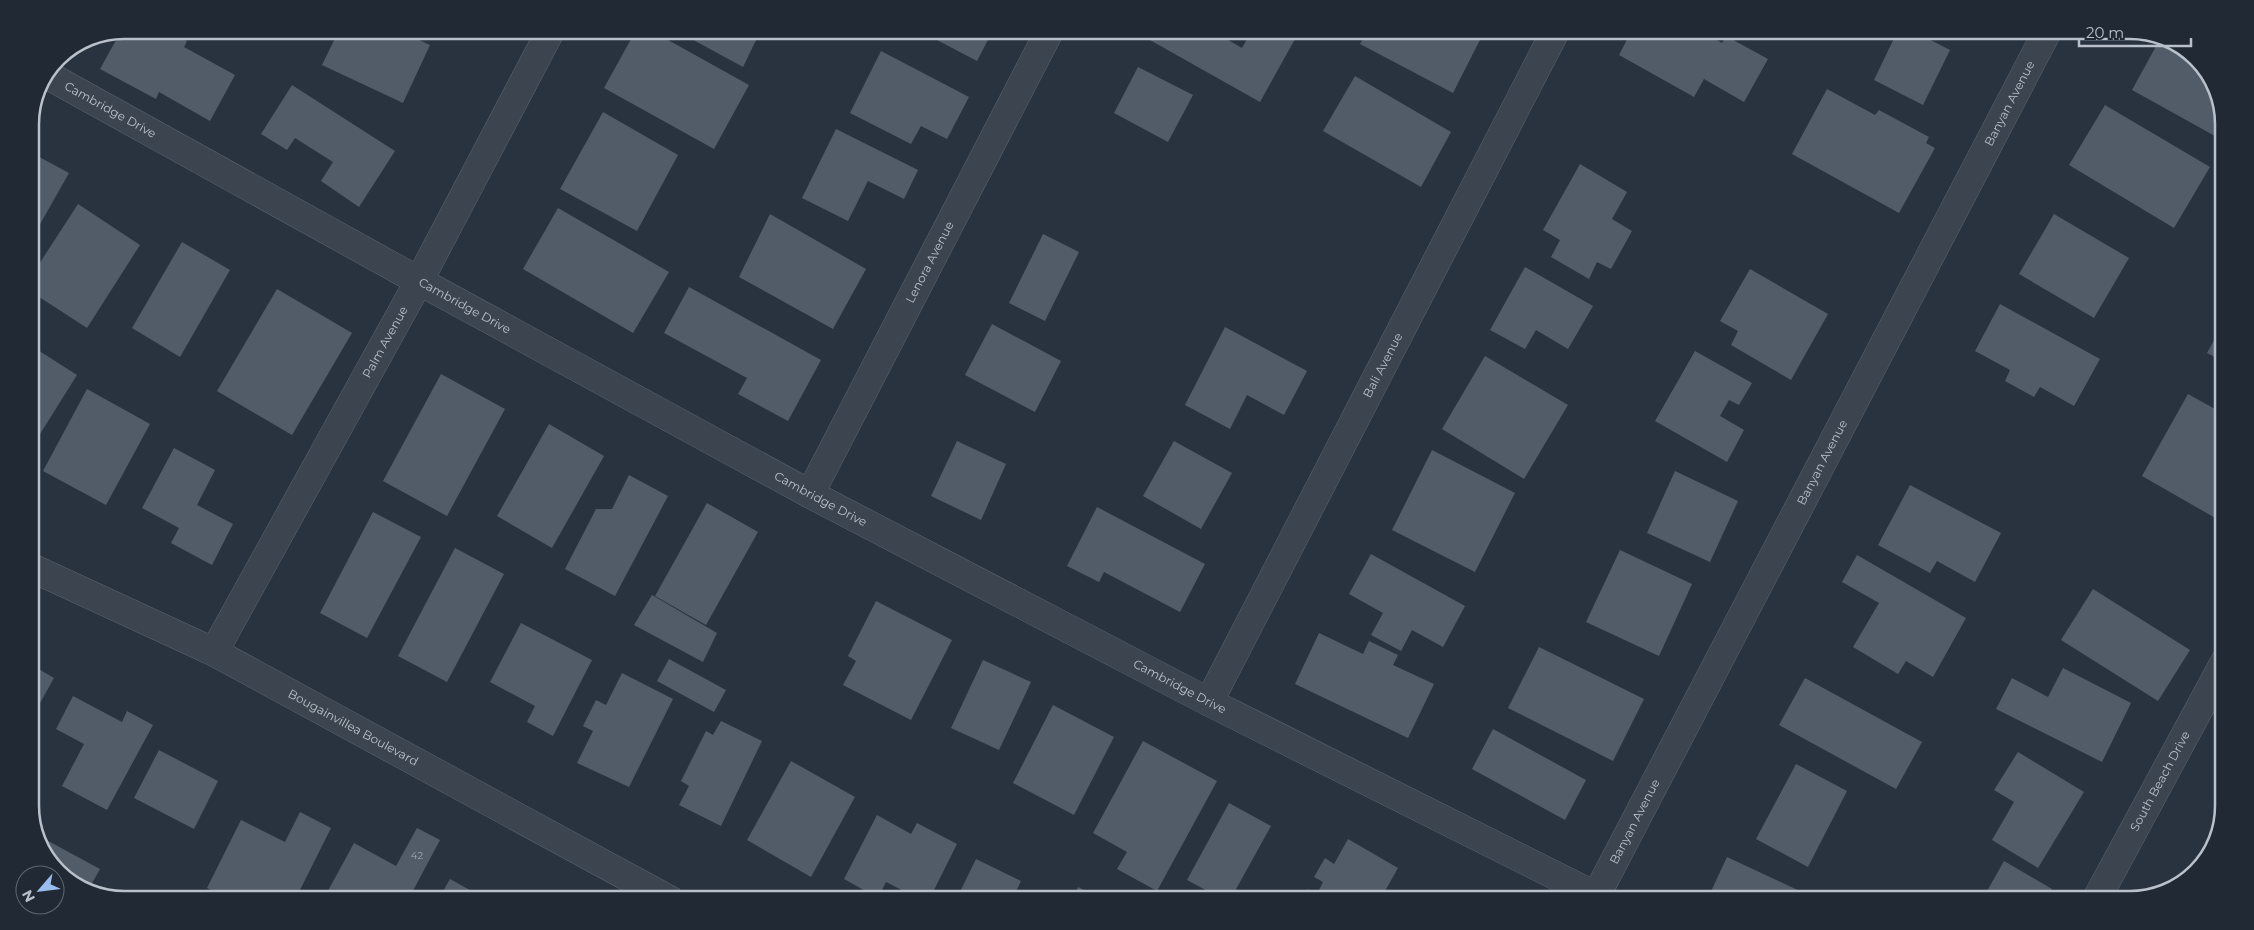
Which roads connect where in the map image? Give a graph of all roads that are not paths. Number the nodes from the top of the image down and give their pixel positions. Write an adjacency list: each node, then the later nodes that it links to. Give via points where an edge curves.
1 (546, 39): 6 (street, Palm Avenue)
2 (1045, 39): 7 (street, Lenora Avenue)
3 (1551, 39): 11 (street, Bali Avenue)
4 (2043, 39): 14 (street, Banyan Avenue)
5 (53, 78): 6 (street, Cambridge Drive)
6 (419, 281): 7 (street, Cambridge Drive); 9 (street, Palm Avenue)
7 (810, 494): 11 (street, Cambridge Drive)
8 (39, 570): 9 (street, Bougainvillea Boulevard)
9 (214, 652): 12 (street, Bougainvillea Boulevard)
10 (2215, 680): 15 (street, South Beach Drive)
11 (1209, 702): 13 (street, Cambridge Drive)
12 (653, 891)
13 (1586, 891)
14 (1604, 891)
15 (2101, 891)

